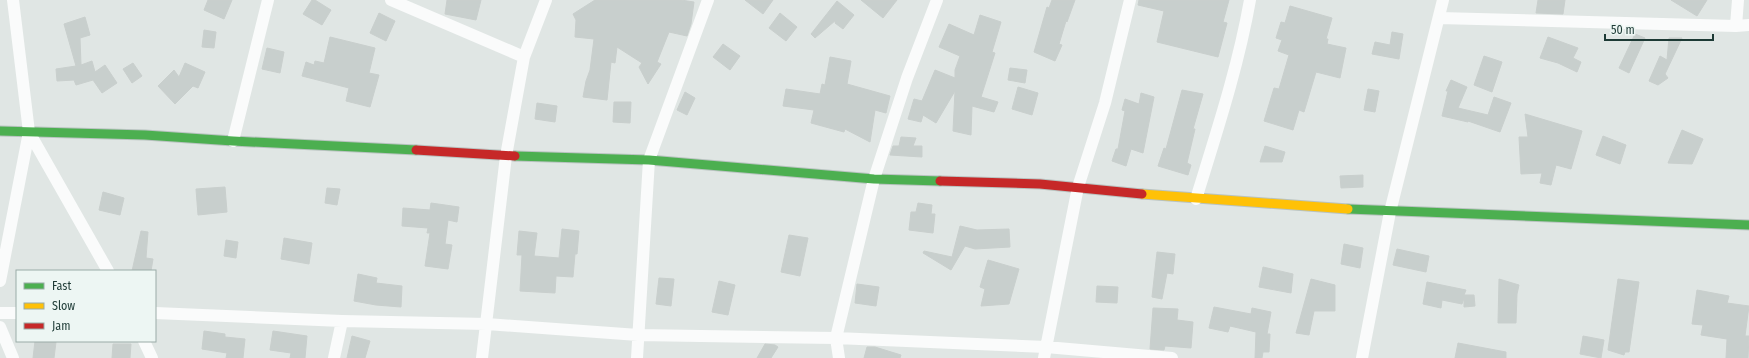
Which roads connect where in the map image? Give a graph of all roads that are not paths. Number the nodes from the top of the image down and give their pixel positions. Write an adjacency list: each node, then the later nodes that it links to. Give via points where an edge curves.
1 (13, 0): 16 (street)
2 (268, 0): 17 (street)
3 (391, 0): 14 (street)
4 (546, 0): 14 (street)
5 (708, 0): 19 (street)
6 (937, 0): 20 (street, via 907,78)
7 (1130, 0): 21 (street, via 1105,103)
8 (1250, 0): 22 (street, via 1226,98)
9 (1443, 0): 11 (street)
10 (1738, 0): 13 (street)
11 (1439, 18): 13 (street); 23 (street)
12 (1749, 25): 13 (street)
13 (1736, 26)
14 (524, 57): 18 (street)
15 (0, 131): 16 (street)
16 (29, 132): 17 (street, via 145,135); 25 (street); 26 (street)
17 (233, 141): 18 (street, via 364,146)
18 (506, 156): 19 (street); 31 (street)
19 (650, 160): 20 (street); 33 (street)
20 (874, 179): 21 (street); 34 (street)
21 (1078, 187): 22 (street); 36 (street)
22 (1196, 199): 23 (street)
23 (1390, 212): 24 (street); 44 (street)
24 (1749, 225)
25 (107, 270)
26 (0, 281)
27 (16, 312): 28 (street)
28 (0, 313)
29 (156, 313): 30 (street)
30 (342, 321): 31 (street); 39 (street)
31 (487, 324): 33 (street); 40 (street)
32 (0, 327): 37 (street)
33 (638, 335): 34 (street); 41 (street)
34 (836, 338): 36 (street); 42 (street)
35 (144, 342): 38 (street)
36 (1045, 352): 43 (street)
37 (13, 358)
38 (152, 358)
39 (334, 358)
40 (482, 358)
41 (637, 358)
42 (839, 358)
43 (1172, 358)
44 (1362, 358)

